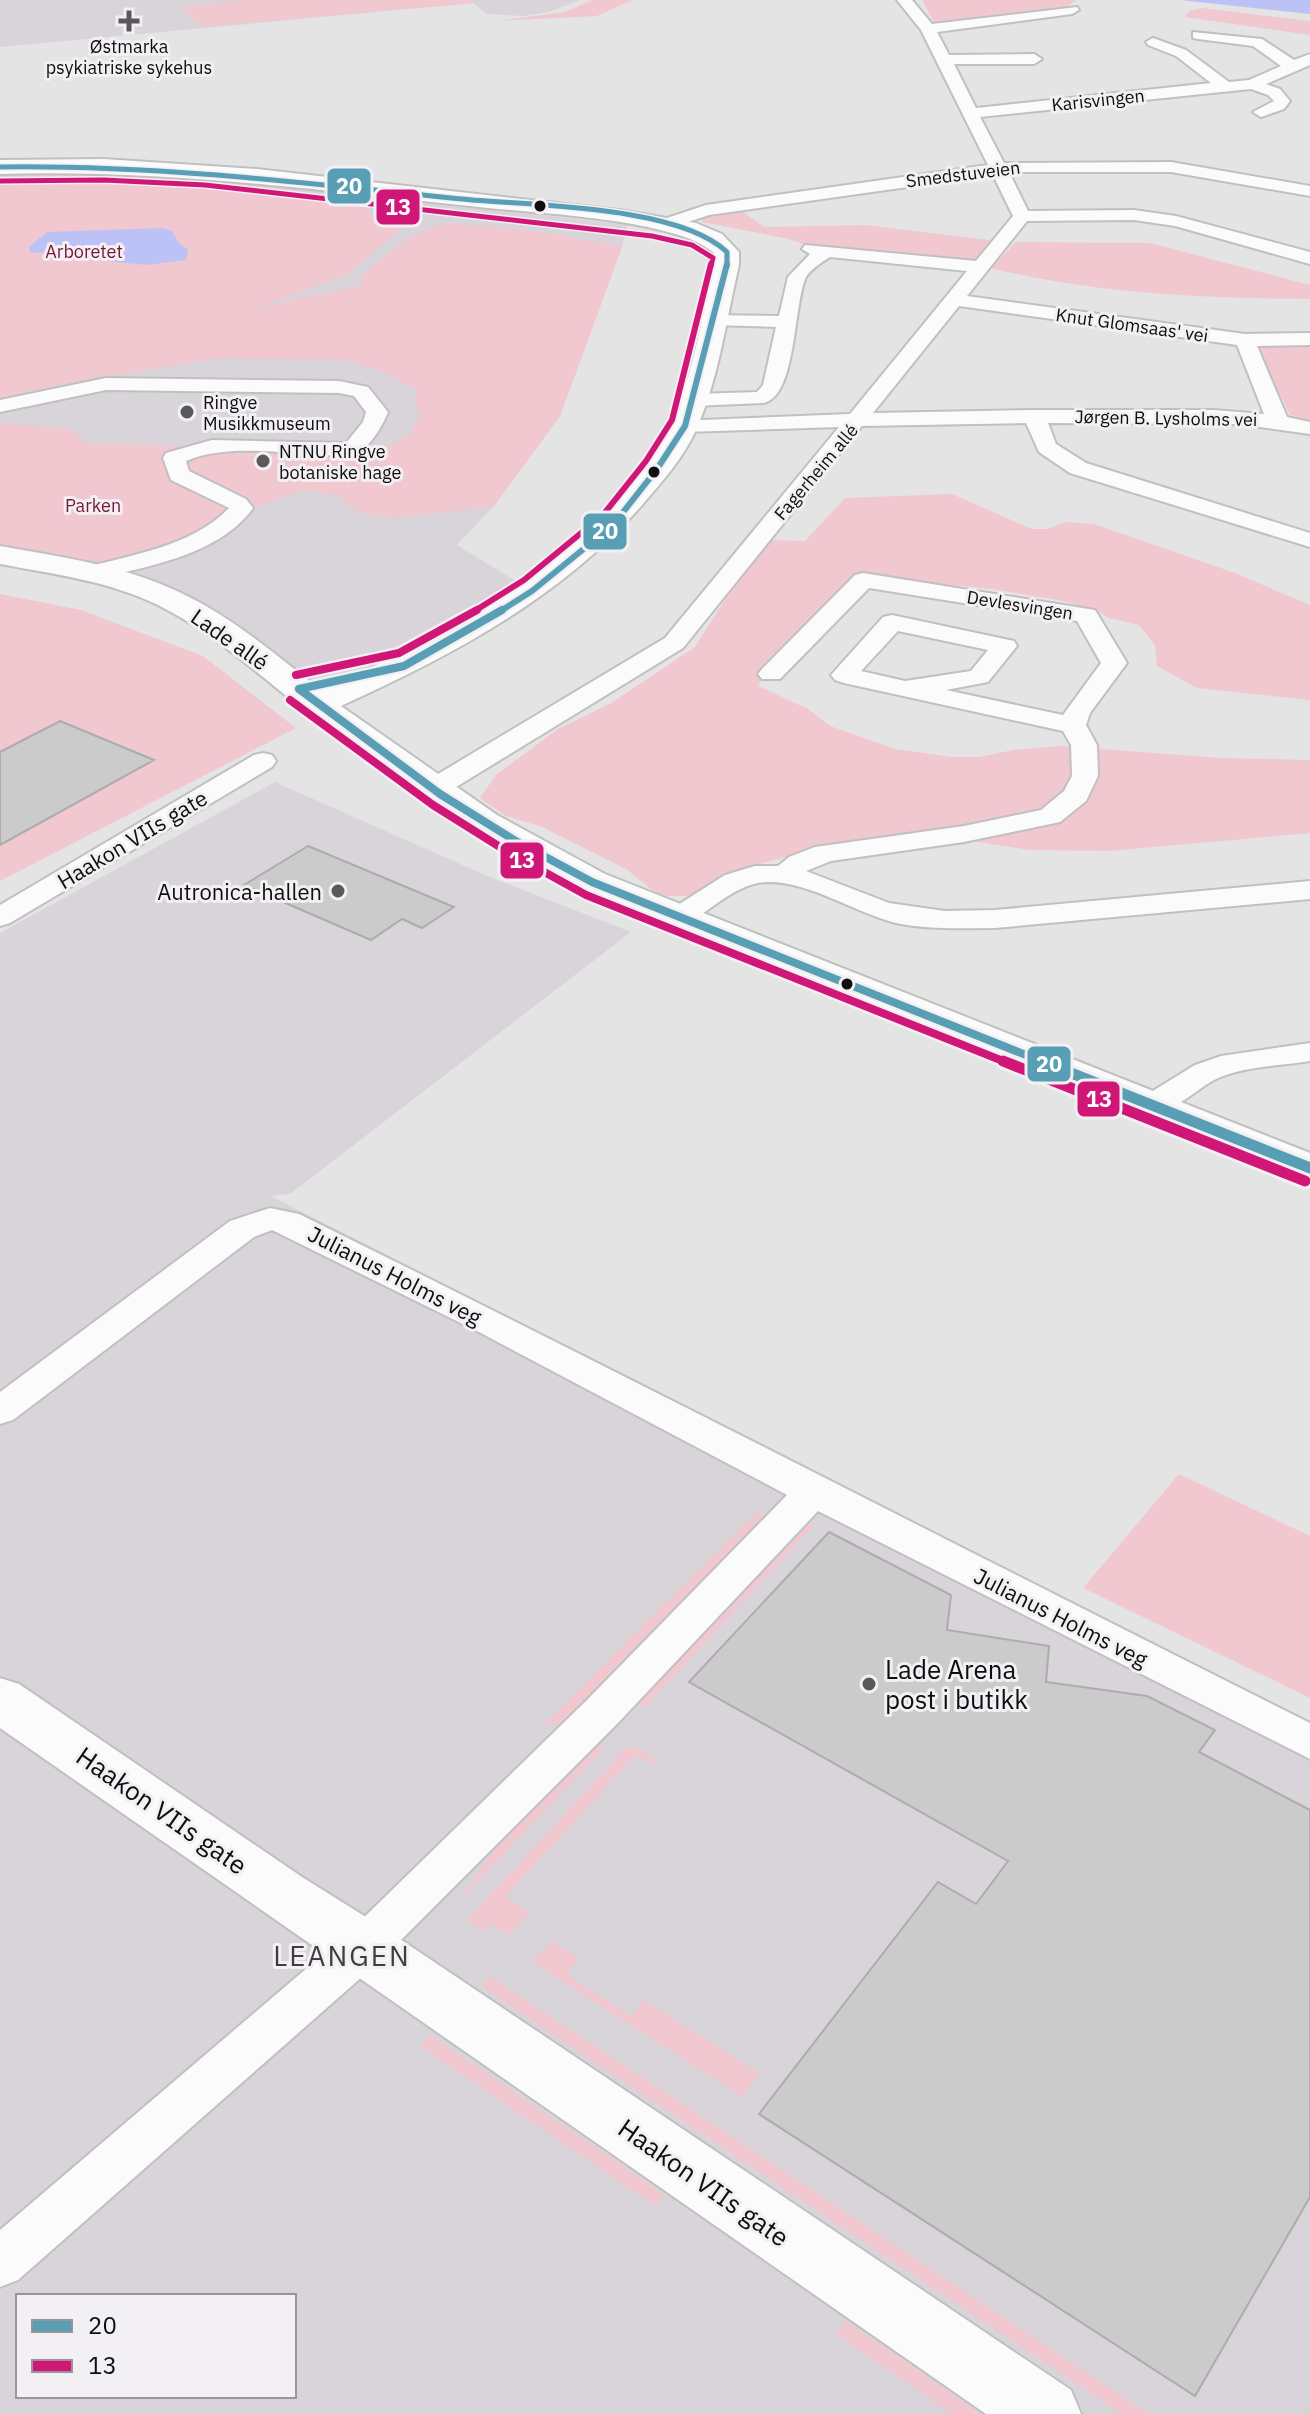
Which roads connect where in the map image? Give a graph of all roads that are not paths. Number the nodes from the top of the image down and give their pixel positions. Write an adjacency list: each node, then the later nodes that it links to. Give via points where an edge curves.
1 (904, 0): 3 (street)
2 (1072, 10): 3 (street)
3 (928, 29): 8 (street)
4 (1198, 35): 9 (street, via 1257,42)
5 (1153, 42): 11 (street, via 1181,53)
6 (1034, 59): 8 (street)
7 (1310, 59): 9 (street, Karisvingen)
8 (943, 60): 15 (street)
9 (1292, 66): 10 (street, Karisvingen)
10 (1252, 84): 11 (street, Karisvingen); 12 (street, Karisvingen)
11 (1226, 87): 15 (street, Karisvingen)
12 (1274, 92): 13 (street, Karisvingen); 14 (street, via 1282,101)
13 (1299, 92)
14 (1261, 112)
15 (971, 113): 17 (street)
16 (0, 167): 20 (street, via 187,168)
17 (999, 167): 18 (street, Smedstuveien, via 1171,167); 19 (street); 20 (street, Smedstuveien, via 706,210)
18 (1310, 191)
19 (1022, 216): 21 (street, via 1134,215 1176,221); 22 (street, Fagerheim allé)
20 (667, 224): 24 (street, via 703,233 727,252)
21 (1310, 258)
22 (981, 267): 23 (street, Fagerheim allé); 25 (street, via 818,251 797,277)
23 (955, 300): 27 (street, Knut Glomsaas' vei); 31 (street, Fagerheim allé)
24 (713, 319): 25 (street); 28 (street)
25 (788, 322): 28 (street, via 773,386 764,397)
26 (1310, 339): 27 (street, Knut Glomsaas' vei)
27 (1245, 340): 32 (street)
28 (693, 400): 33 (street)
29 (0, 406): 37 (street, Lade allé, via 106,384 198,383 350,389 361,391 377,412 352,449 186,450 174,458 179,475 238,504 242,508 232,522 169,551)
30 (1034, 416): 31 (street, Jørgen B. Lysholms vei); 32 (street, Jørgen B. Lysholms vei); 35 (street, via 1047,447 1078,468)
31 (859, 419): 33 (street, Jørgen B. Lysholms vei); 43 (street, Fagerheim allé, via 674,643)
32 (1278, 421): 34 (street, Jørgen B. Lysholms vei)
33 (685, 426): 40 (street, via 613,525 532,591 404,666)
34 (1310, 428)
35 (1310, 540)
36 (0, 555): 37 (street, Lade allé)
37 (91, 573): 40 (street, Lade allé, via 166,598 212,623)
38 (771, 674): 41 (street, Devlesvingen, via 863,580 1086,615 1114,663)
39 (907, 688): 39 (street, via 844,675 892,622 1005,646 979,677); 41 (street)
40 (308, 696): 43 (street, Lade allé)
41 (1073, 725): 44 (street, via 1084,745 1085,776 1076,795 1050,816 825,853)
42 (263, 761): 47 (street, Haakon VIIs gate)
43 (433, 789): 46 (street, Lade allé, via 554,864)
44 (787, 873): 45 (street, via 896,914 944,920); 46 (street, via 749,876)
45 (1310, 890)
46 (680, 916): 49 (street, Lade allé)
47 (0, 917)
48 (1310, 1052): 49 (street, via 1232,1063 1206,1072)
49 (1154, 1104): 50 (street, Lade allé)
50 (1310, 1168)
51 (0, 1411): 52 (street, Julianus Holms veg, via 242,1229 270,1219 314,1234)
52 (814, 1491): 54 (street, Julianus Holms veg); 55 (street, via 602,1712)
53 (0, 1699): 55 (street, Haakon VIIs gate)
54 (1310, 1742)
55 (364, 1947): 56 (street); 57 (street, Haakon VIIs gate)
56 (0, 2263)
57 (1046, 2414)

